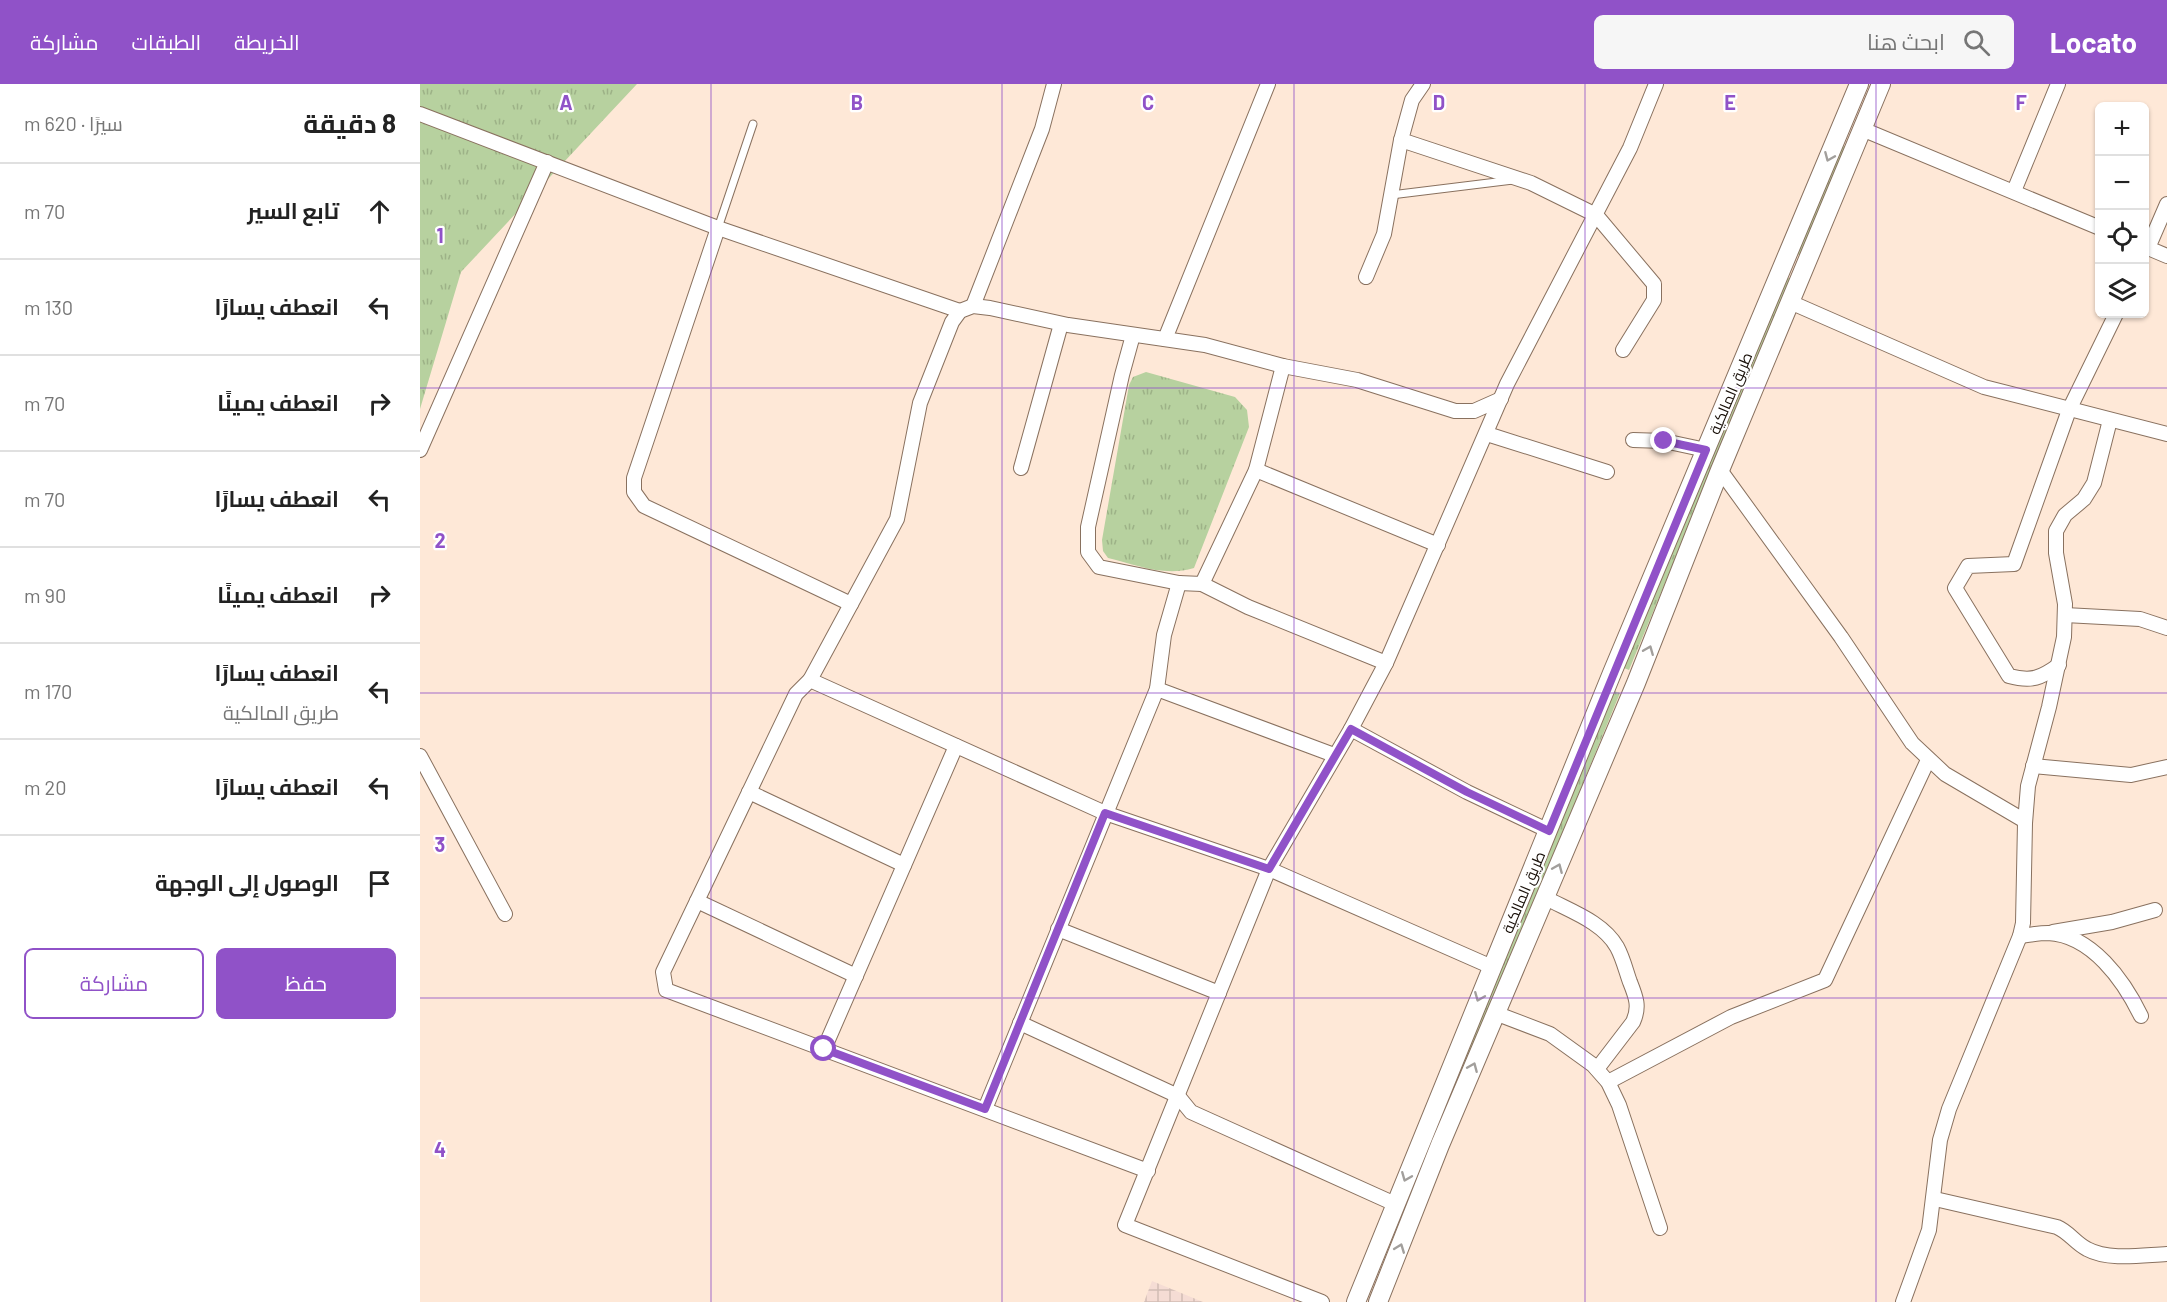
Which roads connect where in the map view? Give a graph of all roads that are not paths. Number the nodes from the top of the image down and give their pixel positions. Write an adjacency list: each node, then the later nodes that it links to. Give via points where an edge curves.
1 (1053, 84): 28 (street, via 1042,129)
2 (1268, 84): 32 (street)
3 (1423, 84): 12 (street, via 1412,100)
4 (1656, 84): 18 (street, via 1630,148)
5 (1859, 84): 9 (main road, طريق المالكية)
6 (1881, 84): 11 (main road, طريق المالكية)
7 (2058, 84): 15 (street)
8 (420, 114): 13 (street)
9 (1844, 121): 11 (main road); 24 (main road, طريق المالكية, one-way to 24)
10 (753, 124): 20 (lane)
11 (1862, 129): 15 (street); 25 (main road, طريق المالكية)
12 (1401, 140): 14 (street); 16 (street)
13 (547, 162): 20 (street); 41 (street)
14 (1519, 179): 16 (lane); 18 (street)
15 (2014, 191): 19 (street)
16 (1391, 195): 26 (street, via 1383,234)
17 (2167, 204): 21 (street)
18 (1596, 215): 33 (street, via 1654,284 1654,300); 35 (street)
19 (2095, 226)
20 (718, 228): 28 (street); 50 (street, via 634,478 634,492 644,506)
21 (2149, 243)
22 (2149, 251): 23 (street)
23 (2167, 256)
24 (1785, 261): 25 (main road); 42 (main road, طريق المالكية)
25 (1803, 270): 27 (main road, طريق المالكية)
26 (1366, 277)
27 (1790, 302): 36 (street, via 1984,387); 45 (main road, طريق المالكية)
28 (966, 309): 30 (street, via 990,308); 50 (street, via 952,322 920,403 897,519)
29 (2114, 318): 36 (street)
30 (1061, 324): 31 (street); 43 (street)
31 (1133, 335): 32 (street); 48 (street, via 1088,527 1088,552 1099,567)
32 (1165, 339): 34 (street, via 1205,345)
33 (1623, 350)
34 (1283, 366): 35 (street, via 1357,380 1455,411 1474,411); 44 (street)
35 (1501, 399): 38 (street)
36 (2069, 410): 37 (street); 54 (street, via 2014,564 1968,566 1955,588 2009,676 2027,681 2040,679)
37 (2110, 420): 39 (street); 51 (street, via 2094,483 2056,531 2055,553)
38 (1487, 434): 46 (street); 47 (street)
39 (2167, 434)
40 (1633, 440): 42 (street, via 1664,441)
41 (420, 450)
42 (1706, 450): 55 (main road, طريق المالكية)
43 (1021, 468)
44 (1256, 470): 47 (street); 49 (street)
45 (1720, 470): 57 (main road, طريق المالكية, one-way to 45); 63 (street, via 1912,743)
46 (1607, 472)
47 (1438, 545): 53 (street)
48 (1179, 583): 49 (street); 58 (street, via 1164,635)
49 (1202, 584): 53 (street)
50 (851, 604): 56 (street)
51 (2065, 615): 52 (street, via 2140,619); 54 (street)
52 (2167, 628)
53 (1386, 663): 59 (street)
54 (2059, 665): 64 (street)
55 (1612, 673): 57 (main road); 69 (main road, طريق المالكية)
56 (810, 681): 60 (street); 66 (street, via 796,694)
57 (1636, 683): 72 (main road, طريق المالكية, one-way to 57)
58 (1157, 688): 61 (street); 67 (street)
59 (1351, 729): 61 (street); 69 (street)
60 (956, 746): 67 (street); 70 (street)
61 (1334, 755): 71 (street)
62 (420, 756): 75 (street)
63 (1928, 760): 68 (street, via 1964,787); 87 (street, via 1826,980 1731,1017)
64 (2032, 766): 65 (street, via 2131,775); 68 (street)
65 (2167, 767)
66 (749, 792): 70 (street); 73 (street)
67 (1105, 813): 71 (street); 76 (street)
68 (2025, 821): 78 (street)
69 (1549, 831): 79 (main road, طريق المالكية)
70 (904, 865): 80 (street)
71 (1269, 869): 79 (street); 81 (street)
72 (1546, 897): 82 (main road, طريق المالكية); 86 (street, via 1610,936 1637,1000 1633,1022)
73 (696, 901): 80 (street); 85 (street, via 663,972 666,990)
74 (2155, 910): 77 (street)
75 (505, 914)
76 (1058, 929): 81 (street); 84 (street)
77 (2048, 933): 78 (street); 83 (street, via 2086,947 2099,958 2113,971)
78 (2020, 936): 93 (street, via 1949,1109 1940,1140)
79 (1492, 967): 90 (main road, طريق المالكية, one-way to 90)
80 (856, 976): 85 (street)
81 (1219, 993): 88 (street)
82 (1495, 1013): 86 (street, via 1550,1034); 91 (main road, طريق المالكية, one-way to 82)
83 (2142, 1016)
84 (1020, 1023): 88 (street); 89 (street)
85 (824, 1049): 89 (street)
86 (1597, 1069): 87 (street)
87 (1608, 1082): 95 (street)
88 (1178, 1095): 92 (street); 94 (street, via 1191,1112)
89 (985, 1109): 92 (street)
90 (1422, 1137): 91 (main road); 94 (main road, طريق المالكية, one-way to 94)
91 (1440, 1145): 98 (main road, طريق المالكية, one-way to 91)
92 (1148, 1171): 99 (street, via 1125,1225)
93 (1935, 1199): 96 (street, via 2057,1227 2093,1252); 100 (street, via 1929,1230)
94 (1395, 1204): 97 (main road, طريق المالكية)
95 (1660, 1228)
96 (2167, 1254)
97 (1358, 1298): 98 (main road)
98 (1379, 1301)
99 (1322, 1302)
100 (1903, 1302)

